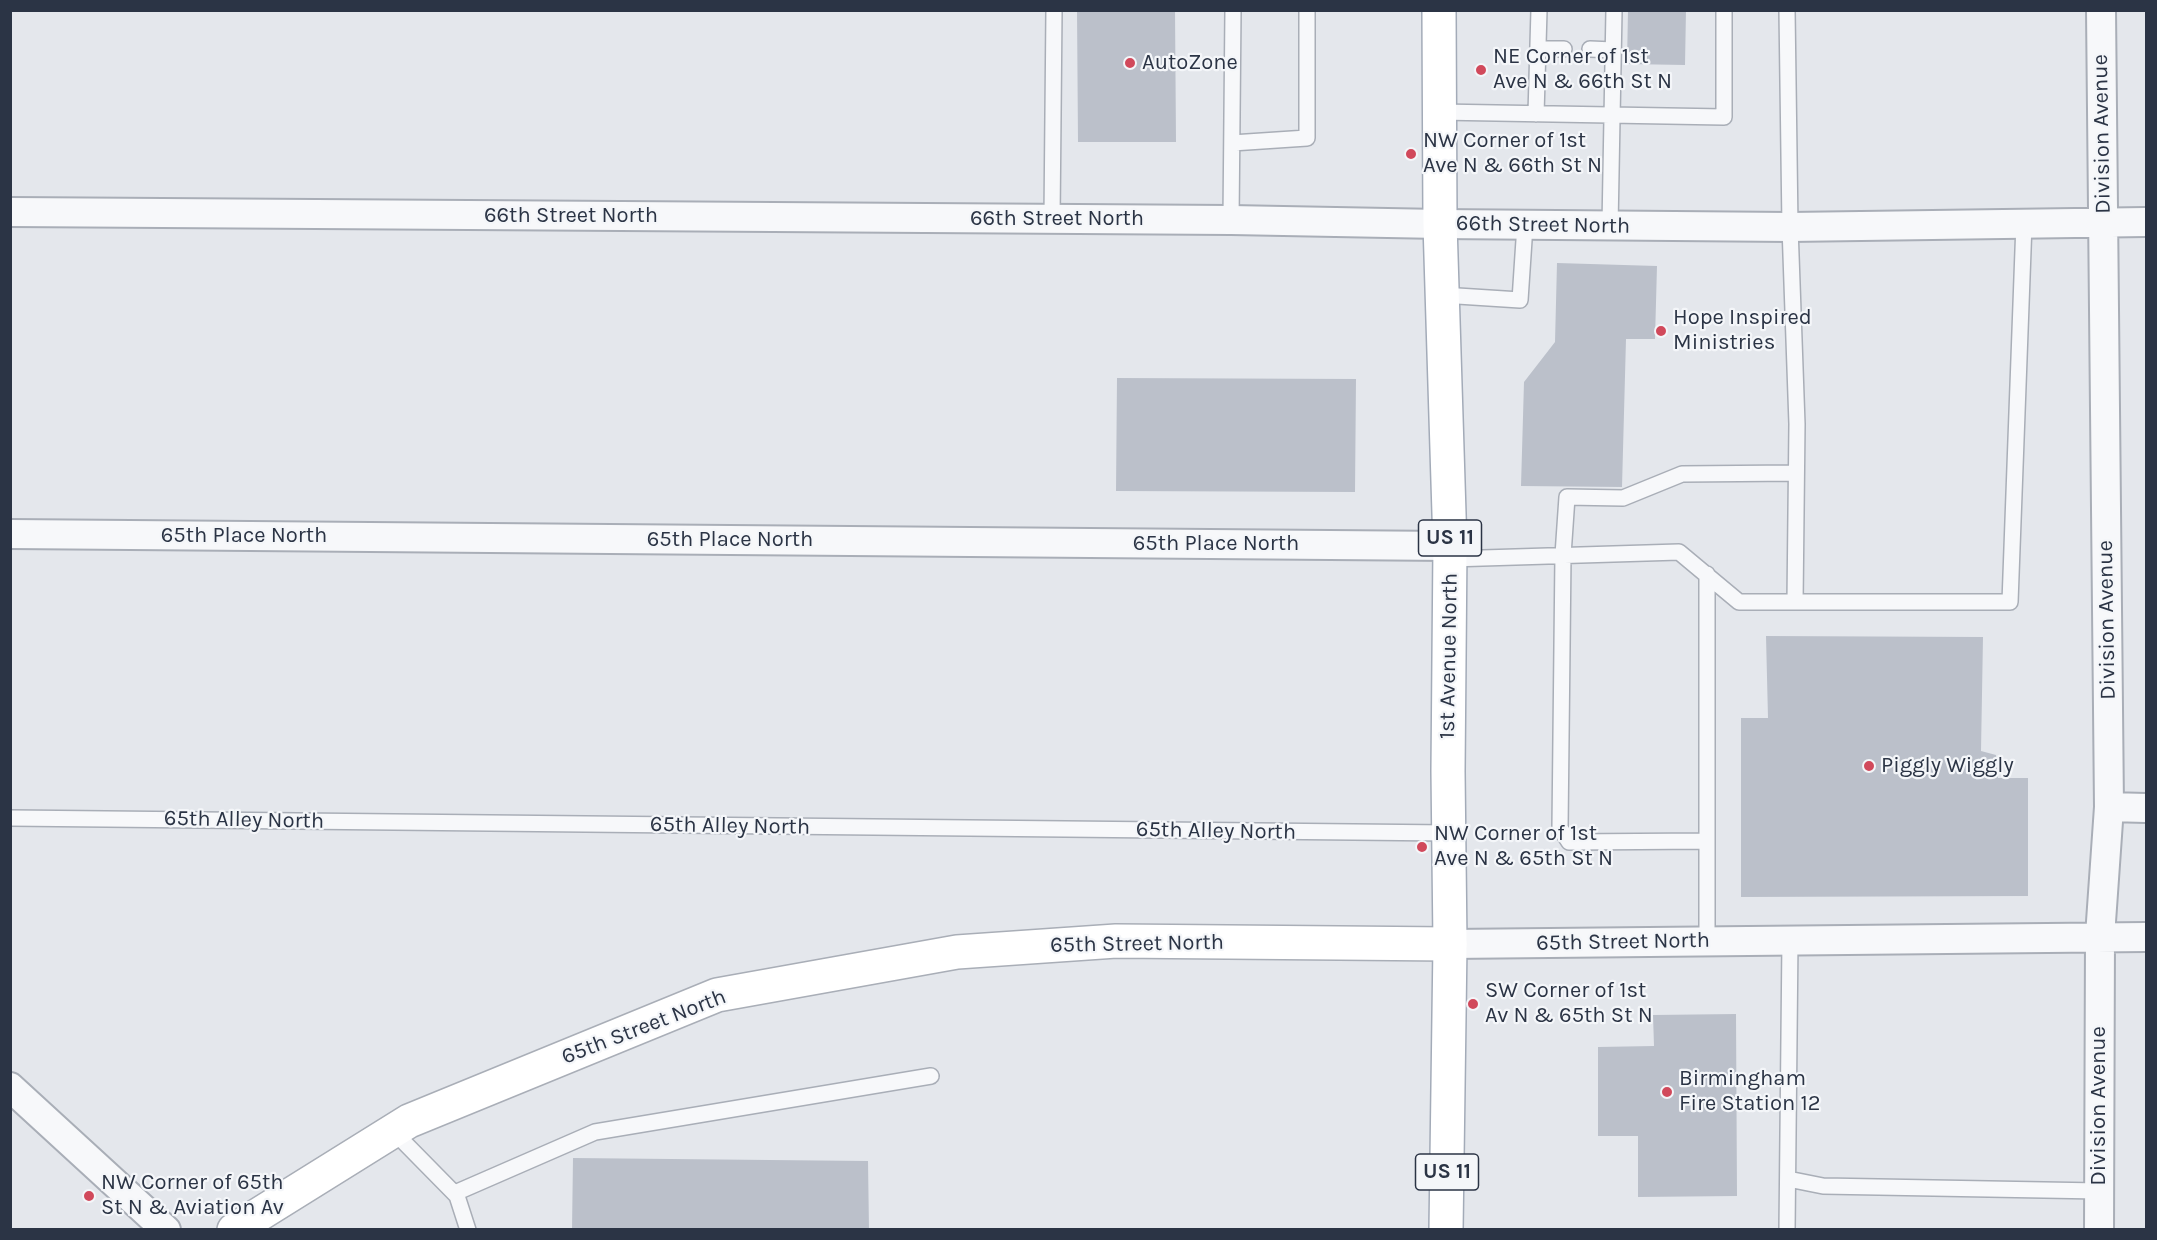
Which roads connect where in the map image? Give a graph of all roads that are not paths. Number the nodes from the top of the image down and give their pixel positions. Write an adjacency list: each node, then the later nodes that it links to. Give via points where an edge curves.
1 (1054, 10): 19 (lane)
2 (1233, 10): 17 (lane)
3 (1307, 10): 17 (lane, via 1307,138)
4 (1439, 10): 14 (street, 1st Avenue North / US 11)
5 (1539, 10): 10 (lane)
6 (1614, 10): 13 (lane)
7 (1724, 10): 16 (lane, via 1724,117)
8 (1787, 10): 27 (lane)
9 (2101, 10): 21 (street, Division Avenue)
10 (1538, 49): 11 (lane); 15 (lane)
11 (1564, 49)
12 (1590, 50): 13 (lane)
13 (1613, 50): 16 (lane)
14 (1439, 112): 15 (lane); 24 (street, 1st Avenue North / US 11)
15 (1536, 114): 16 (lane)
16 (1611, 115): 26 (lane)
17 (1232, 142): 20 (lane)
18 (10, 212): 19 (street, 66th Street North)
19 (1052, 219): 20 (street, 66th Street North)
20 (1231, 220): 24 (street, 66th Street North)
21 (2103, 222): 22 (street, 66th Street North); 23 (street, 66th Street North); 35 (street, Division Avenue)
22 (2146, 222)
23 (2024, 223): 27 (street, 66th Street North); 34 (lane, via 2010,602)
24 (1440, 224): 25 (street, 66th Street North); 28 (street, 1st Avenue North / US 11)
25 (1525, 225): 26 (street, 66th Street North); 28 (lane, via 1520,300)
26 (1610, 226): 27 (street, 66th Street North)
27 (1790, 227): 29 (lane)
28 (1442, 295): 31 (street, 1st Avenue North / US 11)
29 (1796, 473): 32 (lane, via 1682,474 1623,498 1567,497); 34 (lane)
30 (10, 534): 31 (street, 65th Place North)
31 (1450, 552): 32 (lane); 38 (street, 1st Avenue North / US 11)
32 (1563, 555): 33 (lane, via 1679,552); 39 (lane, via 1560,828 1569,842)
33 (1707, 574): 34 (lane, via 1739,602); 39 (lane)
34 (1795, 602)
35 (2109, 807): 36 (street); 40 (street, Division Avenue)
36 (2146, 808)
37 (10, 818): 38 (lane, 65th Alley North)
38 (1449, 833): 44 (street, 1st Avenue North / US 11)
39 (1707, 841): 43 (lane)
40 (2100, 936): 41 (street, 65th Street North); 42 (street, 65th Street North); 49 (street, Division Avenue)
41 (2146, 936)
42 (1790, 940): 43 (street, 65th Street North); 48 (lane)
43 (1707, 941): 44 (street, 65th Street North)
44 (1450, 944): 47 (street, 65th Street North, via 1116,941 957,952 717,995 409,1121); 54 (street, 1st Avenue North / US 11)
45 (931, 1076): 50 (lane, via 595,1132)
46 (10, 1087): 51 (street)
47 (393, 1131): 50 (lane); 52 (street, 65th Street North)
48 (1788, 1179): 49 (lane, via 1823,1186); 55 (lane)
49 (2099, 1191): 56 (street, Division Avenue)
50 (455, 1193): 53 (lane)
51 (166, 1230)
52 (234, 1230)
53 (468, 1230)
54 (1446, 1230)
55 (1787, 1230)
56 (2099, 1230)

